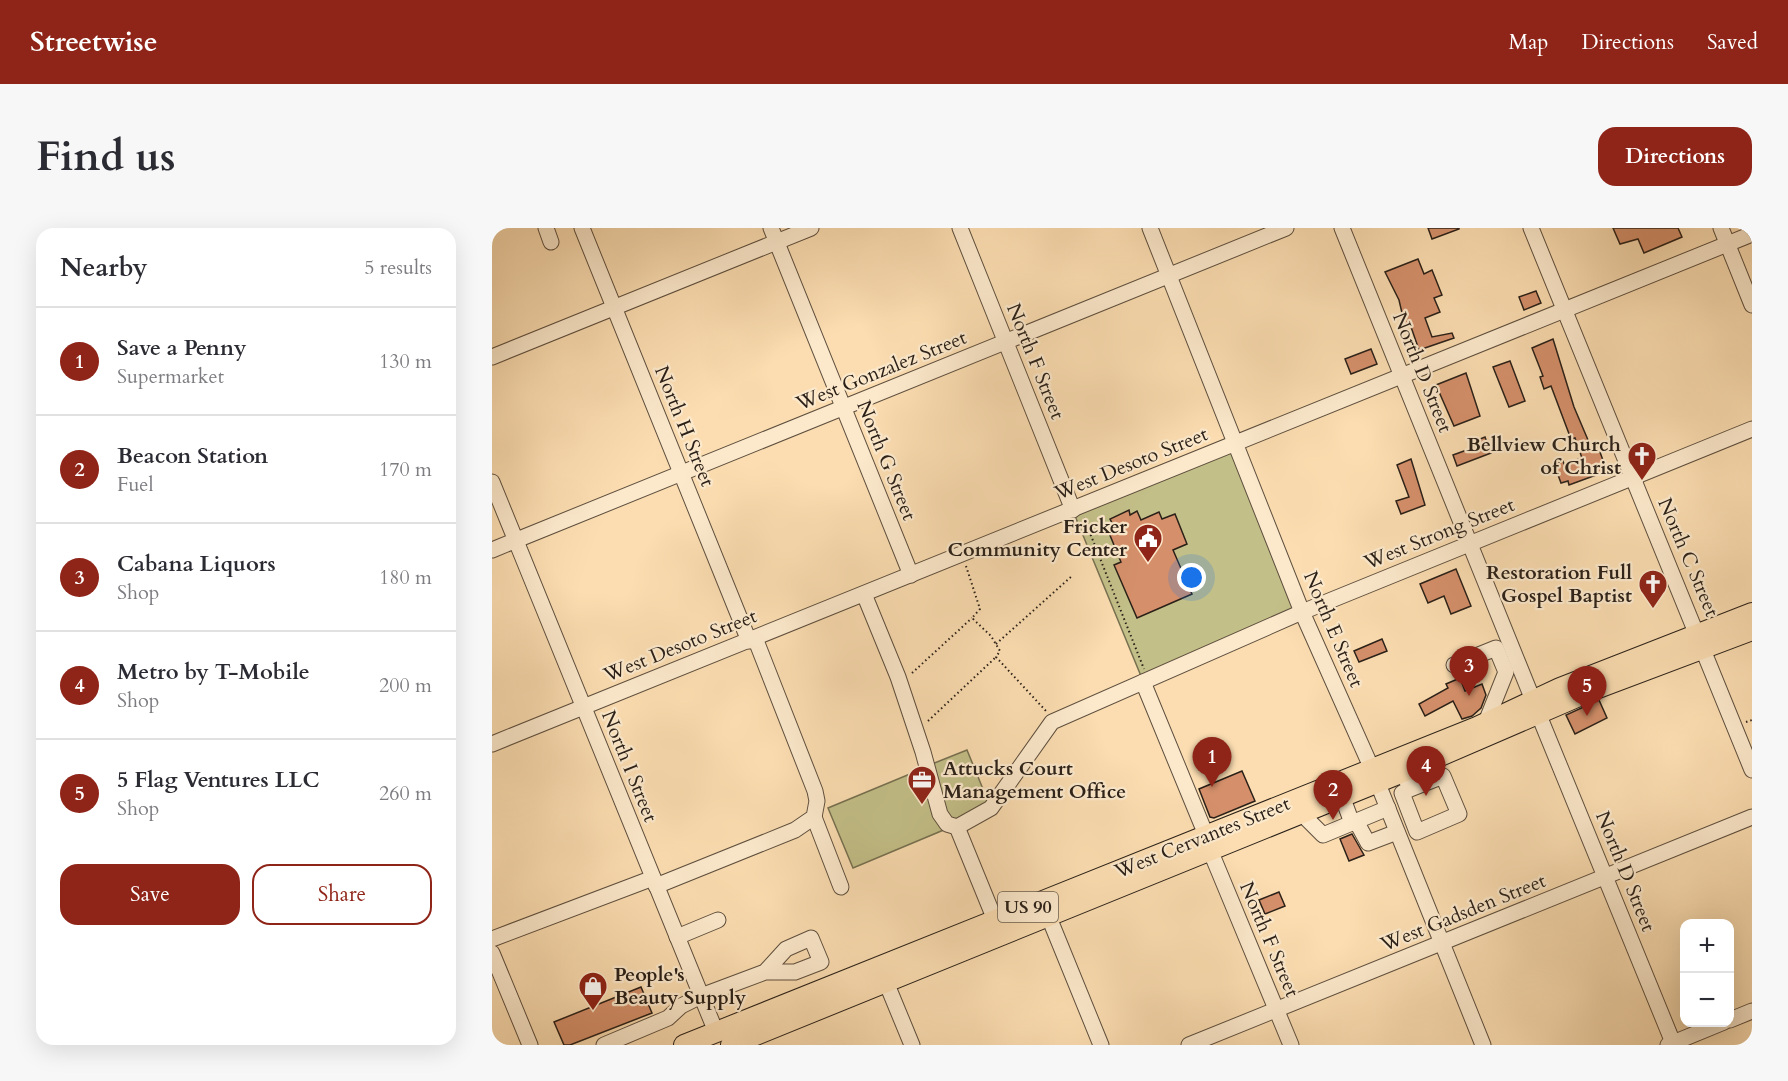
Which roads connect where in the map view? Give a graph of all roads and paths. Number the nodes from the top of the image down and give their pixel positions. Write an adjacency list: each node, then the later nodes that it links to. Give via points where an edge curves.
1 (582, 228): 14 (street, North H Street)
2 (811, 228): 10 (street)
3 (960, 228): 16 (street, North F Street)
4 (1150, 228): 12 (street, North E Street)
5 (1286, 228): 12 (street, West Gonzalez Street)
6 (1342, 228): 18 (street, North D Street)
7 (1531, 228): 15 (street, North C Street)
8 (1720, 228): 11 (street)
9 (1752, 234): 11 (street, West Desoto Street)
10 (773, 235): 14 (street); 19 (street, North G Street)
11 (1727, 244): 13 (street); 15 (street, West Desoto Street)
12 (1170, 276): 16 (street, West Gonzalez Street); 21 (street, North E Street)
13 (1752, 305)
14 (615, 308): 17 (street); 22 (street, North H Street)
15 (1564, 310): 18 (street, West Desoto Street); 23 (street, North C Street)
16 (1006, 342): 19 (street, West Gonzalez Street); 25 (street, North F Street)
17 (492, 357)
18 (1402, 376): 21 (street, West Desoto Street); 27 (street, North D Street)
19 (843, 408): 22 (street, West Gonzalez Street); 30 (street, North G Street)
20 (1752, 429): 23 (street, West Strong Street)
21 (1234, 443): 25 (street, West Desoto Street); 33 (street, North E Street)
22 (681, 474): 26 (street, West Gonzalez Street); 37 (street, North H Street)
23 (1632, 477): 27 (street, West Strong Street); 38 (street, North C Street)
24 (492, 482): 26 (street, North I Street)
25 (1076, 508): 30 (street, West Desoto Street); 44 (path)
26 (516, 541): 28 (street, West Gonzalez Street); 46 (street, North I Street)
27 (1470, 543): 33 (street, West Strong Street); 41 (street, North D Street)
28 (492, 550)
29 (966, 566): 35 (path, via 980,609)
30 (911, 575): 32 (street, West Desoto Street)
31 (1073, 575): 39 (path)
32 (864, 594): 37 (street, West Desoto Street); 64 (street, via 898,677 940,814 947,824)
33 (1302, 612): 44 (street, West Strong Street); 54 (street, North E Street)
34 (1752, 613): 38 (main road, West Cervantes Street / US 90)
35 (972, 618): 39 (path); 43 (path)
36 (1752, 630): 38 (main road, West Cervantes Street / US 90)
37 (752, 639): 46 (street, West Desoto Street); 61 (street, North H Street, via 815,791)
38 (1702, 642): 45 (main road, West Cervantes Street / US 90); 53 (street, North C Street)
39 (996, 644): 40 (path, via 1000,651)
40 (996, 657): 48 (path); 49 (path, via 1043,706)
41 (1508, 659): 42 (street, via 1496,648); 45 (street, North D Street); 50 (street)
42 (1454, 665)
43 (912, 673)
44 (1146, 681): 49 (street, West Strong Street); 66 (street, North F Street)
45 (1536, 706): 50 (main road, West Cervantes Street / US 90); 55 (main road, West Cervantes Street / US 90); 68 (street, North D Street)
46 (583, 707): 52 (street, West Desoto Street); 69 (street, North I Street)
47 (1752, 720): 51 (path)
48 (927, 721)
49 (1052, 722): 64 (street, via 991,808)
50 (1486, 722): 54 (main road, West Cervantes Street / US 90)
51 (1743, 723)
52 (492, 744)
53 (1752, 770)
54 (1374, 775): 55 (main road, West Cervantes Street / US 90); 56 (main road, West Cervantes Street / US 90); 58 (street, North E Street); 66 (main road, West Cervantes Street / US 90)
55 (1406, 780): 57 (street, via 1402,793); 57 (street, via 1443,776 1459,814 1417,832)
56 (1344, 800): 60 (main road, West Cervantes Street / US 90); 63 (street)
57 (1408, 808): 58 (street)
58 (1389, 812): 59 (street); 65 (street, North E Street)
59 (1373, 814): 63 (street); 65 (street)
60 (1304, 815): 63 (street, via 1323,835); 66 (main road, West Cervantes Street / US 90)
61 (814, 817): 69 (street, via 795,830); 70 (street)
62 (1752, 817): 68 (street, West Gadsden Street)
63 (1354, 822): 65 (street, via 1368,843)
64 (957, 827): 73 (street)
65 (1390, 835): 76 (street, North E Street)
66 (1208, 843): 67 (main road, West Cervantes Street / US 90); 71 (main road, West Cervantes Street / US 90); 82 (street, North F Street)
67 (1124, 868): 71 (main road, via 1107,882 1053,904); 73 (main road, West Cervantes Street / US 90)
68 (1605, 876): 76 (street, West Gadsden Street); 87 (street, North D Street)
69 (655, 882): 74 (street, North I Street); 75 (street)
70 (841, 887)
71 (1048, 915): 78 (main road, West Cervantes Street / US 90); 93 (street)
72 (718, 920): 74 (street)
73 (995, 920): 78 (main road, via 988,931 939,951); 86 (main road, West Cervantes Street / US 90)
74 (677, 937): 81 (street, North I Street)
75 (492, 939)
76 (1441, 943): 82 (street, West Gadsden Street); 96 (street, North E Street)
77 (492, 953): 88 (street)
78 (919, 968): 80 (main road, West Cervantes Street / US 90)
79 (765, 972): 81 (street)
80 (886, 982): 91 (main road, West Cervantes Street / US 90); 92 (street)
81 (701, 996): 86 (street, North I Street); 89 (street, via 668,1018)
82 (1276, 1010): 94 (street, West Gadsden Street); 95 (street, North F Street)
83 (1752, 1011): 84 (street)
84 (1734, 1018)
85 (1714, 1027): 87 (street)
86 (716, 1032): 90 (main road, West Cervantes Street / US 90)
87 (1671, 1044)
88 (530, 1045)
89 (604, 1045)
90 (684, 1045)
91 (732, 1045)
92 (912, 1045)
93 (1101, 1045)
94 (1190, 1045)
95 (1291, 1045)
96 (1483, 1045)

